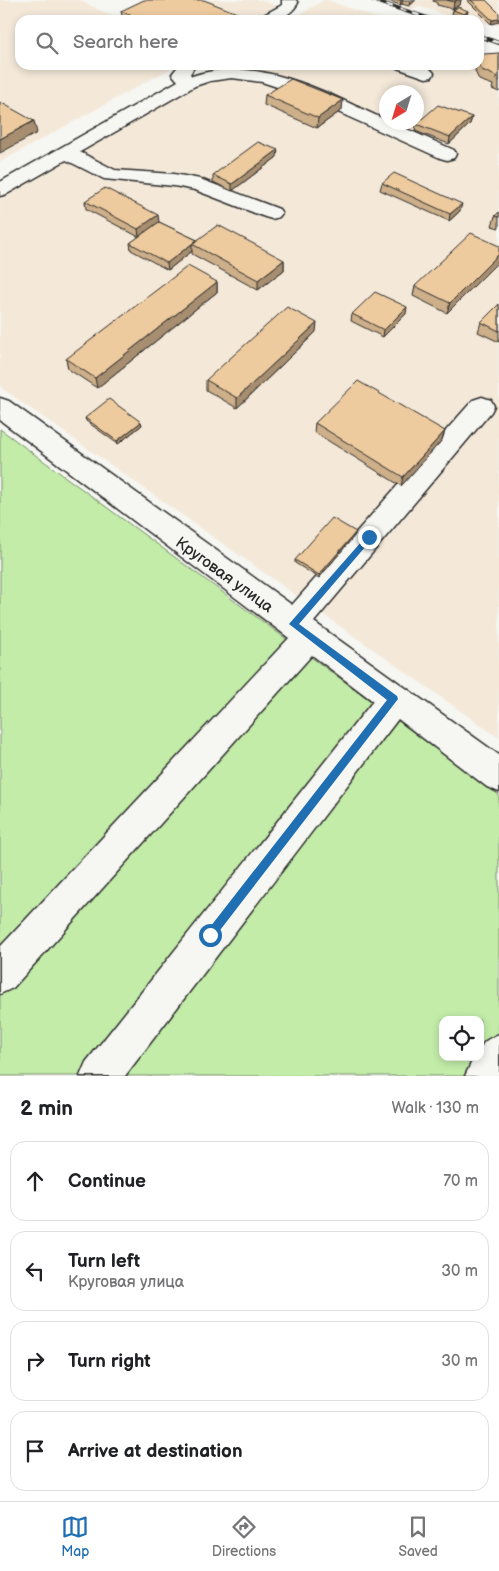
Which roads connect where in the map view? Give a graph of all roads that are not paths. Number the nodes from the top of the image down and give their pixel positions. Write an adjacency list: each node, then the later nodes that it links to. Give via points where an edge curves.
1 (289, 0): 2 (street, via 288,8)
2 (275, 15)
3 (418, 70): 5 (street)
4 (189, 73): 6 (street); 7 (street, via 264,77 304,90)
5 (426, 73)
6 (65, 152): 8 (street); 9 (street, via 111,175 200,185)
7 (447, 154)
8 (0, 190)
9 (272, 213)
10 (482, 406): 12 (street)
11 (0, 408): 12 (street, Круговая улица)
12 (302, 630): 13 (street, Круговая улица); 15 (street)
13 (394, 699): 14 (street, Круговая улица); 17 (street)
14 (499, 775)
15 (0, 975)
16 (499, 1054): 18 (street)
17 (100, 1076)
18 (485, 1076)

